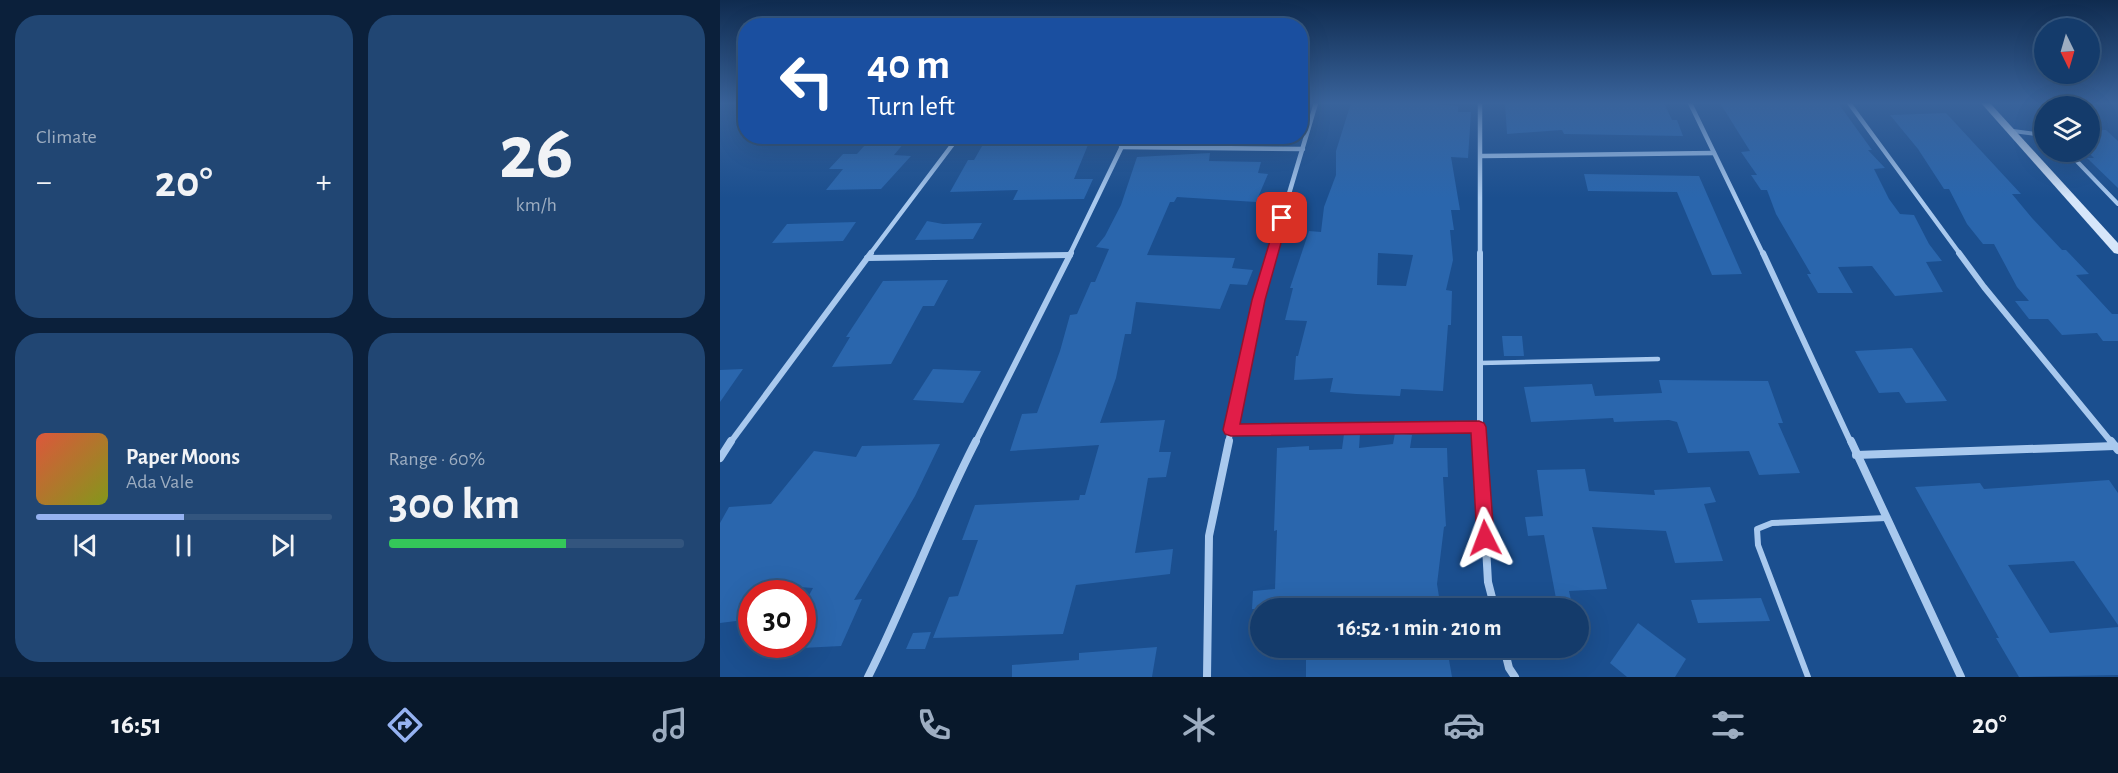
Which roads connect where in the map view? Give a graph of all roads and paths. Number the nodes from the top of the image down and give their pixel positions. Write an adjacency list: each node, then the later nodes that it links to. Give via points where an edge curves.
1 (1481, 135): 11 (street)
2 (1705, 135): 10 (street)
3 (1872, 135): 21 (street, via 1984,287)
4 (2013, 135): 14 (main road)
5 (953, 144): 16 (street)
6 (1123, 144): 8 (street)
7 (1304, 144): 9 (street)
8 (1121, 147): 9 (street); 15 (street)
9 (1303, 149): 20 (street, via 1258,300)
10 (1714, 153): 11 (street); 22 (street)
11 (1482, 156): 18 (street)
12 (2078, 162): 13 (lane)
13 (2118, 204)
14 (2118, 250)
15 (1070, 255): 16 (street); 27 (street, via 952,487)
16 (867, 258): 23 (street)
17 (1658, 359): 18 (lane)
18 (1479, 363): 19 (street)
19 (1479, 427): 20 (street); 25 (street)
20 (1231, 430): 28 (street, via 1209,536)
21 (2116, 448): 22 (street)
22 (1856, 455): 24 (street)
23 (720, 458)
24 (1886, 518): 30 (lane, via 1772,523 1757,529 1758,545); 31 (street)
25 (1492, 598)
26 (1506, 658): 29 (street)
27 (868, 677)
28 (1207, 677)
29 (1515, 677)
30 (1808, 677)
31 (1961, 677)

